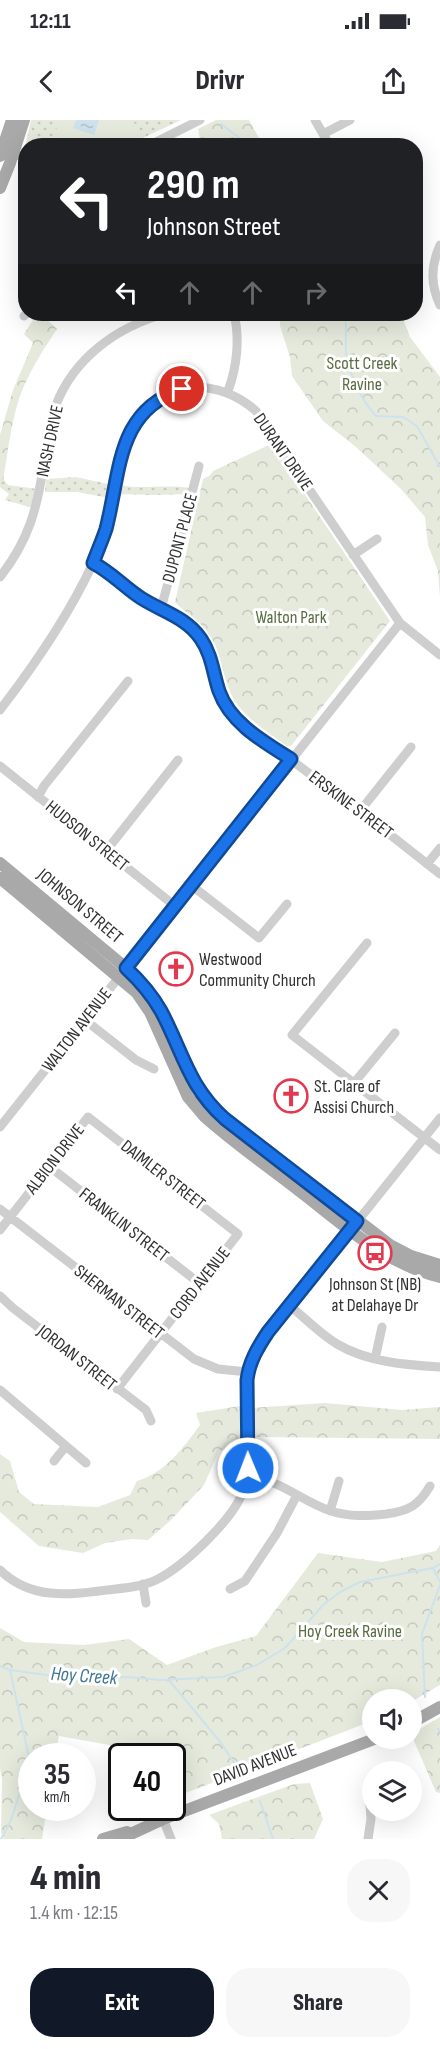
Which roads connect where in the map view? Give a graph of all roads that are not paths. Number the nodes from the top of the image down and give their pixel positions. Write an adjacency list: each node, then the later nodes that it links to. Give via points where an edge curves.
1 (12, 120): 9 (main road)
2 (24, 120): 9 (main road)
3 (200, 120): 7 (street)
4 (315, 120): 6 (street)
5 (350, 120): 6 (street)
6 (323, 134): 8 (street)
7 (164, 138)
8 (325, 138)
9 (8, 154): 10 (main road)
10 (0, 188)
11 (440, 245): 12 (street, via 432,272)
12 (440, 305)
13 (141, 321): 20 (street, NASH DRIVE, via 107,340 81,365 62,392 51,420 30,528)
14 (236, 321): 15 (street, via 237,348)
15 (228, 391): 18 (street, DURANT DRIVE, via 262,418); 19 (street, DURANT DRIVE, via 182,389 160,398 142,413 125,444 105,531)
16 (199, 466): 21 (street, DUPONT PLACE)
17 (377, 538): 18 (street)
18 (353, 555): 22 (street, DURANT DRIVE)
19 (93, 563): 21 (street, ERSKINE STREET); 25 (street, DURANT DRIVE, via 48,641)
20 (0, 577)
21 (162, 609): 27 (street, ERSKINE STREET, via 180,618 202,640 219,691 233,715)
22 (400, 623): 23 (street, DURANT DRIVE); 27 (street, WALTON AVENUE)
23 (440, 655)
24 (128, 681): 30 (street)
25 (0, 710)
26 (411, 747): 31 (street)
27 (291, 759): 31 (street, ERSKINE STREET); 38 (street, WALTON AVENUE)
28 (178, 760): 33 (street)
29 (0, 766): 30 (street, HUDSON STREET)
30 (38, 797): 33 (street, HUDSON STREET)
31 (360, 811): 35 (street, ERSKINE STREET)
32 (440, 848): 35 (street)
33 (106, 851): 40 (street, HUDSON STREET)
34 (0, 863): 42 (main road, JOHNSON STREET)
35 (427, 864): 36 (street, ERSKINE STREET)
36 (440, 874)
37 (0, 878): 42 (main road, JOHNSON STREET)
38 (191, 885): 39 (street, via 259,938); 40 (street, WALTON AVENUE)
39 (287, 904)
40 (175, 906): 42 (street, WALTON AVENUE)
41 (367, 943): 46 (street, via 292,1035)
42 (123, 972): 43 (street, WALTON AVENUE); 55 (main road, JOHNSON STREET, via 143,984 161,1011 196,1087 209,1104)
43 (85, 1020): 45 (street); 49 (street, WALTON AVENUE)
44 (395, 1033): 46 (street)
45 (154, 1070)
46 (354, 1083): 50 (street)
47 (88, 1117): 52 (street, ALBION DRIVE); 57 (street, DAIMLER STREET)
48 (440, 1118): 50 (street)
49 (1, 1124)
50 (424, 1138): 51 (street); 55 (street)
51 (440, 1150)
52 (50, 1167): 54 (street, ALBION DRIVE); 60 (street, FRANKLIN STREET)
53 (0, 1209): 54 (street, SHERMAN STREET)
54 (10, 1217): 56 (street, ALBION DRIVE); 64 (street, SHERMAN STREET)
55 (354, 1226): 58 (main road, JOHNSON STREET, via 401,1251); 59 (main road, JOHNSON STREET, via 393,1260); 62 (street)
56 (0, 1230)
57 (238, 1234): 60 (street, CORD AVENUE)
58 (440, 1265)
59 (440, 1277)
60 (199, 1283): 64 (street, CORD AVENUE)
61 (0, 1296): 68 (street, JORDAN STREET)
62 (290, 1306): 65 (street, via 336,1343); 67 (street, via 259,1345)
63 (382, 1327): 65 (street)
64 (160, 1334): 67 (street, SHERMAN STREET, via 202,1363); 68 (street, CORD AVENUE)
65 (375, 1359): 66 (street)
66 (440, 1367)
67 (248, 1372): 74 (street)
68 (117, 1389): 70 (street, JORDAN STREET, via 146,1410)
69 (0, 1390): 71 (street)
70 (151, 1421)
71 (66, 1446): 72 (street); 73 (street)
72 (54, 1461)
73 (86, 1463)
74 (247, 1477): 77 (street, via 270,1480); 80 (street, via 237,1504 222,1524 173,1570)
75 (339, 1481): 78 (street)
76 (430, 1485): 78 (street, via 412,1507 390,1513 356,1517)
77 (297, 1495): 78 (street); 81 (street, via 245,1581)
78 (330, 1511)
79 (0, 1570): 80 (street, via 22,1586 55,1595)
80 (142, 1584): 82 (street)
81 (230, 1589)
82 (147, 1603)
83 (440, 1707): 84 (main road)
84 (422, 1717)
85 (362, 1744): 86 (main road, DAVID AVENUE)
86 (186, 1810)
87 (158, 1821): 90 (main road, DAVID AVENUE)
88 (164, 1821): 93 (street)
89 (371, 1821): 94 (street)
90 (145, 1826): 91 (main road, DAVID AVENUE); 92 (main road, DAVID AVENUE)
91 (103, 1839)
92 (120, 1839)
93 (171, 1839)
94 (368, 1839)

